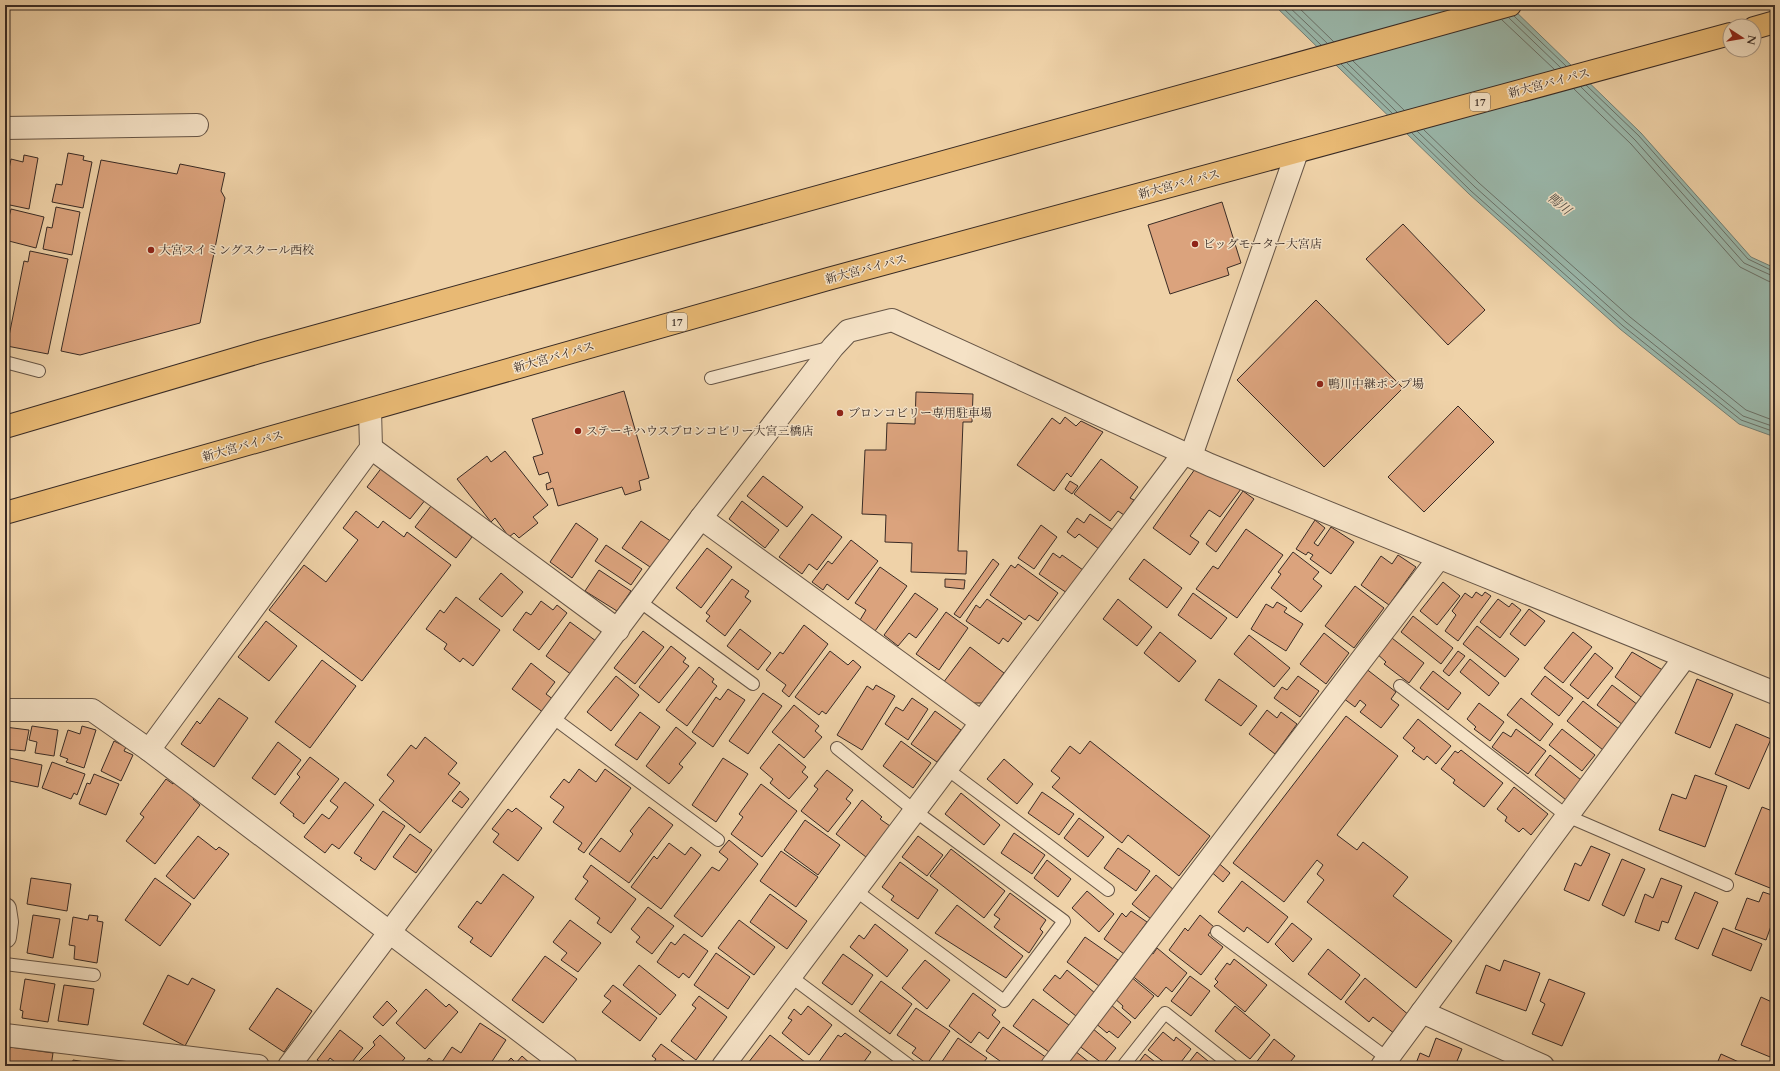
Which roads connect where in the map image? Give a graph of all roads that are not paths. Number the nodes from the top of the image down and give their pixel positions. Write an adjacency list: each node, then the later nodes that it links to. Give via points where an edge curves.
1 (1510, 5): 13 (highway, via 259,352)
2 (1775, 22): 3 (highway)
3 (1762, 26)
4 (1722, 36): 7 (highway, 新大宮バイパス / 17)
5 (196, 126): 6 (street)
6 (5, 128)
7 (1297, 152): 12 (highway, 新大宮バイパス / 17, via 828,279); 15 (street)
8 (833, 347): 11 (lane); 15 (street, via 848,331 892,320); 17 (street)
9 (5, 362): 10 (lane)
10 (39, 371)
11 (712, 378)
12 (370, 410): 14 (street); 16 (highway, 新大宮バイパス / 17)
13 (5, 427)
14 (371, 448): 20 (street); 29 (street)
15 (1187, 454): 18 (street); 27 (street)
16 (5, 513)
17 (701, 518): 19 (street); 27 (street)
18 (1439, 558): 21 (street); 50 (street)
19 (639, 600): 20 (street); 22 (lane)
20 (618, 630): 26 (street)
21 (1685, 657): 24 (street); 32 (street)
22 (753, 684)
23 (1400, 686): 32 (lane)
24 (1775, 693)
25 (5, 710): 29 (street, via 92,710)
26 (552, 717): 33 (lane); 37 (street)
27 (981, 722): 30 (street)
28 (837, 748): 31 (lane)
29 (149, 750): 37 (street)
30 (946, 769): 31 (street); 36 (lane)
31 (915, 811): 35 (street); 35 (lane, via 1064,921 1004,1001)
32 (1567, 816): 34 (lane); 42 (street)
33 (718, 840)
34 (1727, 885)
35 (855, 890): 41 (street)
36 (1108, 890)
37 (391, 932): 46 (street); 47 (street)
38 (1217, 932): 44 (lane)
39 (5, 964): 40 (lane)
40 (94, 975)
41 (790, 976): 48 (street); 49 (lane)
42 (1422, 1012): 44 (street); 53 (street)
43 (5, 1036): 45 (street)
44 (1384, 1062)
45 (258, 1066)
46 (288, 1066)
47 (566, 1066)
48 (723, 1066)
49 (910, 1066)
50 (1052, 1066)
51 (1123, 1066): 52 (lane, via 1165,1013)
52 (1232, 1066)
53 (1543, 1066)

